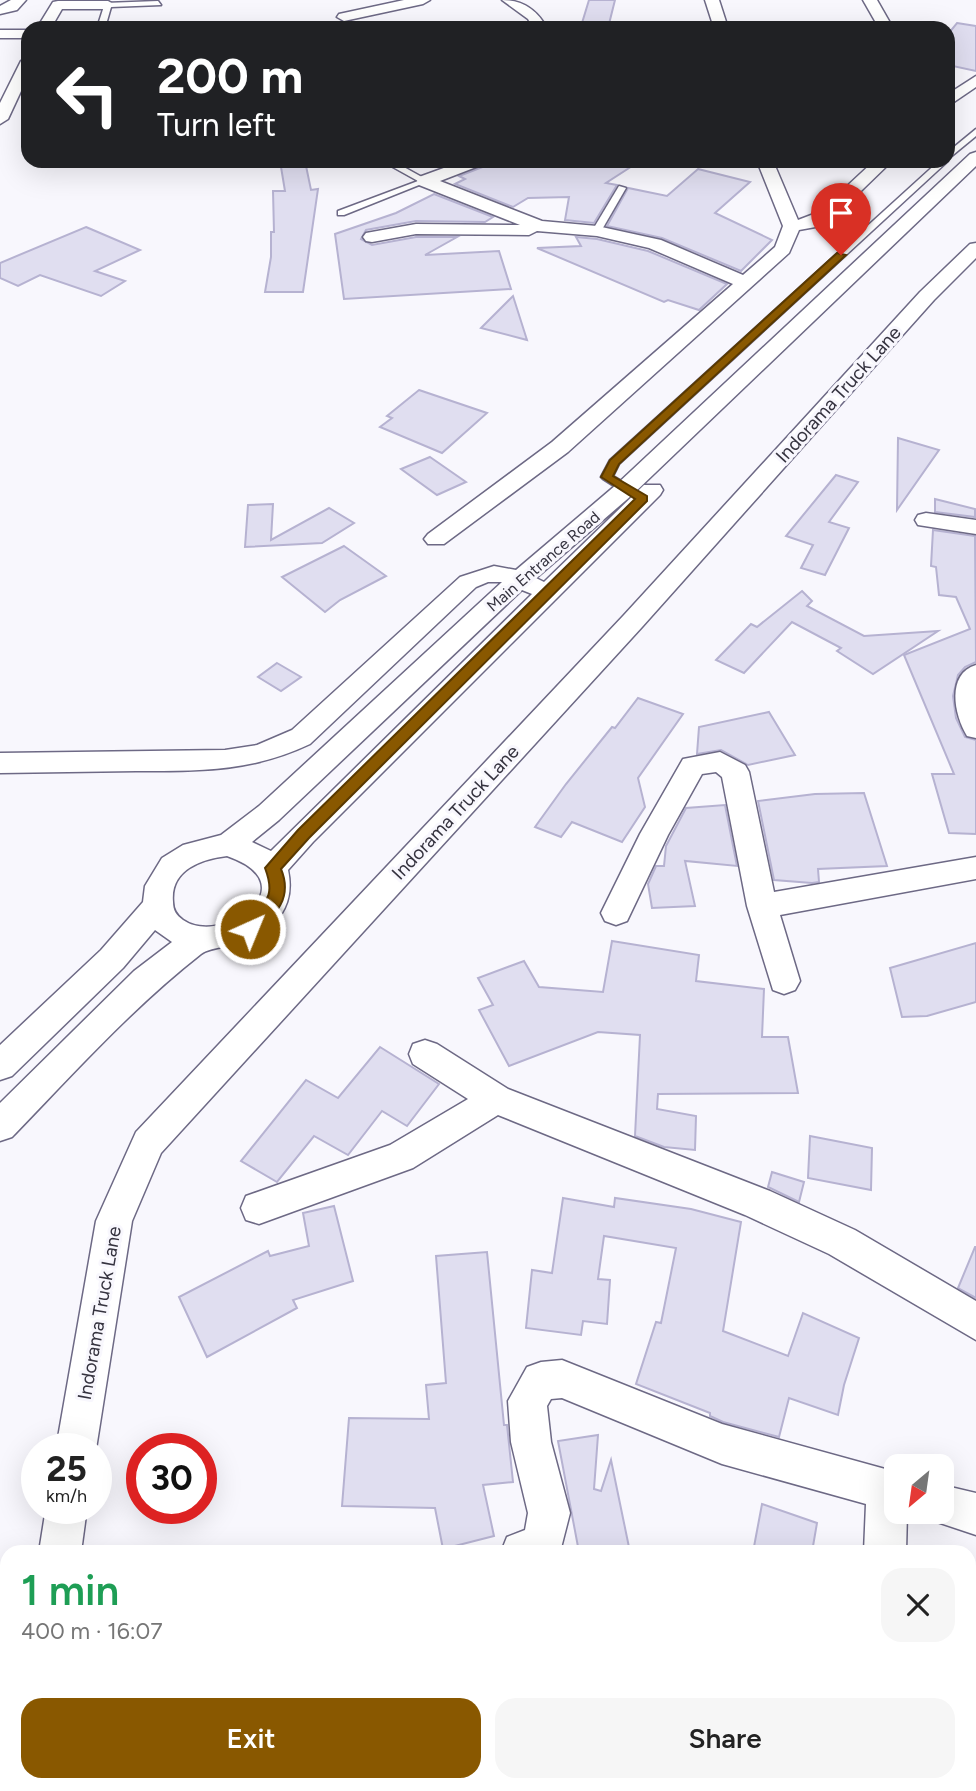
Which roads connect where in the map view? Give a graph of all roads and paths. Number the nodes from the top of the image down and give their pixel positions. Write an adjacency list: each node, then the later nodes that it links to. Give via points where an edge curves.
1 (19, 0): 9 (street)
2 (423, 0): 10 (street)
3 (509, 0): 13 (street)
4 (712, 0): 14 (street)
5 (870, 0): 15 (street)
6 (59, 2): 7 (street); 11 (street)
7 (103, 3): 8 (lane); 12 (lane)
8 (158, 3)
9 (0, 10)
10 (344, 17)
11 (48, 21)
12 (102, 21)
13 (536, 21)
14 (719, 21)
15 (882, 21)
16 (0, 34): 17 (street)
17 (21, 34)
18 (976, 80): 20 (street)
19 (21, 90): 21 (street)
20 (955, 96)
21 (0, 119)
22 (976, 132): 23 (lane)
23 (955, 151)
24 (976, 157): 40 (street, Main Entrance Road)
25 (400, 168): 31 (lane)
26 (459, 168): 31 (street)
27 (768, 168): 35 (street)
28 (876, 168): 35 (street, via 825,216)
29 (936, 168): 40 (lane, via 614,462 607,477)
30 (976, 179): 40 (street, via 874,284)
31 (425, 181): 33 (lane); 34 (street)
32 (622, 188): 36 (lane)
33 (341, 214)
34 (539, 226): 36 (street); 37 (street, via 520,231 416,229)
35 (792, 226): 39 (street, via 783,249)
36 (597, 231): 39 (street, via 655,244)
37 (372, 237)
38 (976, 248): 63 (street, Indorama Truck Lane, via 148,1143 114,1221)
39 (745, 282): 43 (street, via 560,447)
40 (633, 494): 44 (street, Main Entrance Road); 45 (street)
41 (926, 520): 42 (street)
42 (976, 527)
43 (436, 539)
44 (519, 580): 45 (street); 48 (street, via 499,572 483,573 468,582 301,737 272,752 212,761); 49 (street, Main Entrance Road, via 269,813)
45 (548, 593): 51 (street)
46 (976, 674): 47 (street, via 969,685)
47 (976, 729)
48 (0, 762)
49 (228, 845): 51 (street, via 262,856); 52 (street, via 195,851 175,863 160,880)
50 (976, 867): 53 (street)
51 (273, 868): 55 (street, via 278,893 264,919 234,936)
52 (157, 906): 55 (street, via 164,921); 58 (street, via 112,959)
53 (762, 906): 54 (street, via 735,772 720,762 710,762 693,766); 56 (street)
54 (616, 913)
55 (199, 939): 60 (street, via 145,981)
56 (784, 981)
57 (425, 1054): 59 (street)
58 (0, 1066)
59 (496, 1098): 61 (street, via 401,1157); 62 (street, via 842,1242)
60 (0, 1126)
61 (258, 1208)
62 (976, 1322)
63 (79, 1433)
64 (884, 1489): 70 (street, via 722,1444 562,1379 541,1381 527,1401 531,1443 550,1513 543,1543)
65 (954, 1508): 66 (street)
66 (976, 1514)
67 (64, 1524): 69 (street)
68 (888, 1524): 71 (street)
69 (61, 1545)
70 (538, 1545)
71 (886, 1545)

